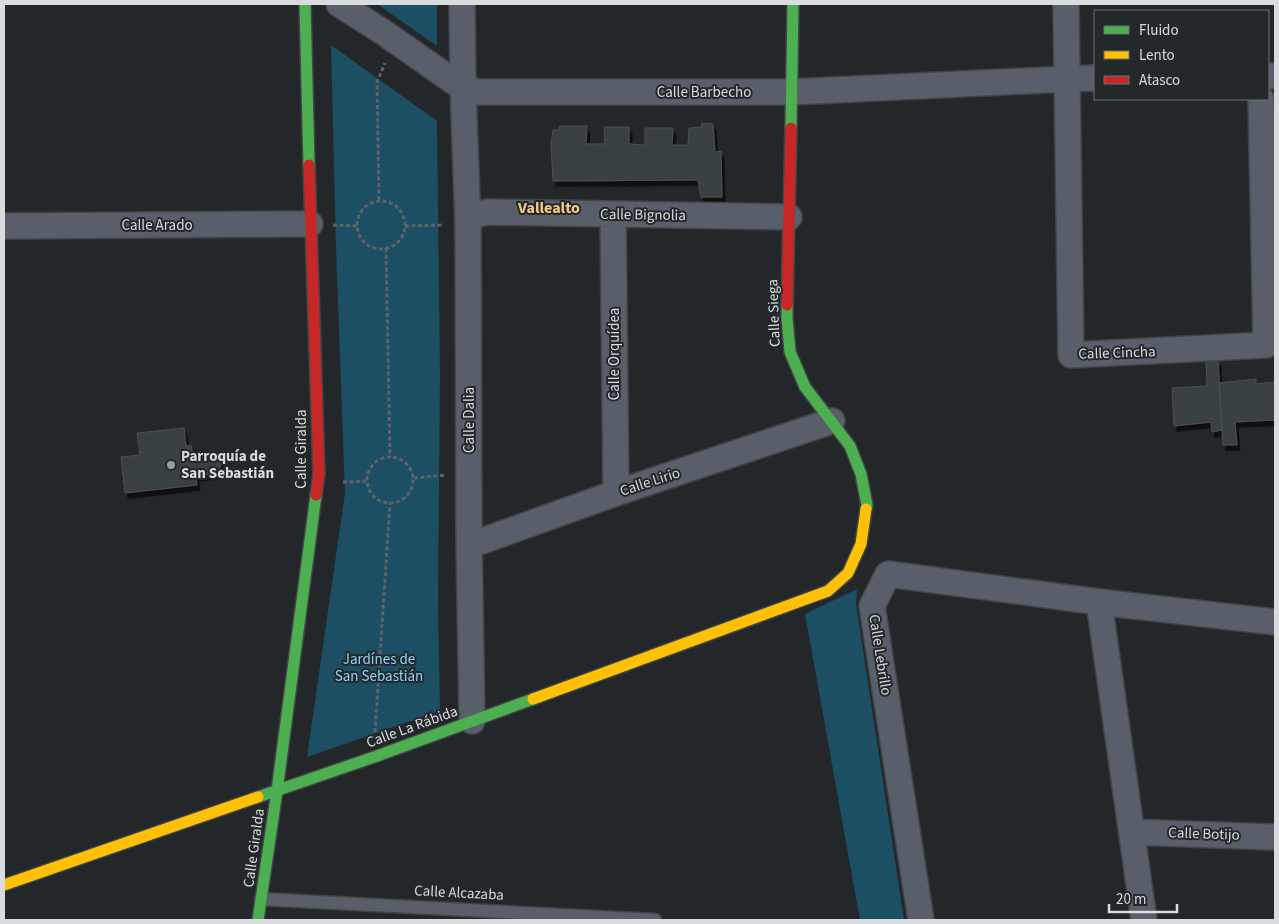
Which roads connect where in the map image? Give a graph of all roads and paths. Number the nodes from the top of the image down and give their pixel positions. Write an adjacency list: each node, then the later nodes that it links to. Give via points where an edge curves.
1 (305, 4): 16 (street, Calle Giralda)
2 (339, 4): 6 (street, Calle Barbecho)
3 (462, 4): 9 (street, Calle Dalia)
4 (793, 4): 10 (street, Calle Siega)
5 (1066, 4): 8 (street, Calle Cincha)
6 (383, 32): 9 (street, Calle Barbecho); 12 (path, via 388,55 377,82)
7 (1094, 78): 8 (street, Calle Barbecho)
8 (1067, 79): 10 (street, Calle Barbecho); 11 (street, Calle Cincha, via 1071,355 1266,346)
9 (463, 88): 10 (street, Calle Barbecho, via 478,92); 14 (street, Calle Dalia)
10 (792, 92): 15 (street, Calle Siega)
11 (1260, 100)
12 (379, 200): 18 (path, via 398,208); 19 (path, via 364,208 357,226 362,240 369,246)
13 (613, 215): 14 (street, Calle Bignolia, via 486,212); 15 (street, Calle Bignolia); 24 (street, Calle Orquídea)
14 (468, 217): 18 (path, via 453,224); 22 (street, Calle Dalia)
15 (789, 217): 20 (street, Calle Siega, via 787,318 790,352 804,387)
16 (310, 224): 17 (street, Calle Arado); 32 (street, Calle Giralda, via 319,474)
17 (4, 226)
18 (405, 226): 19 (path, via 399,240)
19 (386, 248): 21 (path)
20 (832, 421): 24 (street, Calle Lirio); 27 (street, Calle Siega, via 850,446 861,474 867,505 861,544 848,573)
21 (390, 457): 23 (path, via 407,463); 25 (path, via 373,463 366,481 372,495)
22 (469, 472): 23 (path); 26 (street, Calle Dalia)
23 (414, 478): 25 (path, via 408,495)
24 (616, 493): 26 (street, Calle Lirio, via 482,541)
25 (390, 503): 31 (path)
26 (469, 541): 30 (street, Calle Dalia)
27 (828, 591): 30 (street, Calle La Rábida)
28 (1098, 602): 29 (street, Calle Lebrillo); 33 (street); 39 (street, Calle Lebrillo, via 888,574 872,606)
29 (1275, 622)
30 (472, 720): 32 (street, Calle La Rábida)
31 (374, 740)
32 (277, 791): 35 (street, Calle La Rábida); 36 (street, Calle Giralda)
33 (1132, 832): 34 (street, Calle Botijo); 40 (street)
34 (1275, 837)
35 (4, 885)
36 (261, 899): 37 (street, Calle Giralda); 38 (lane, Calle Alcazaba)
37 (258, 920)
38 (655, 920)
39 (922, 920)
40 (1144, 920)

